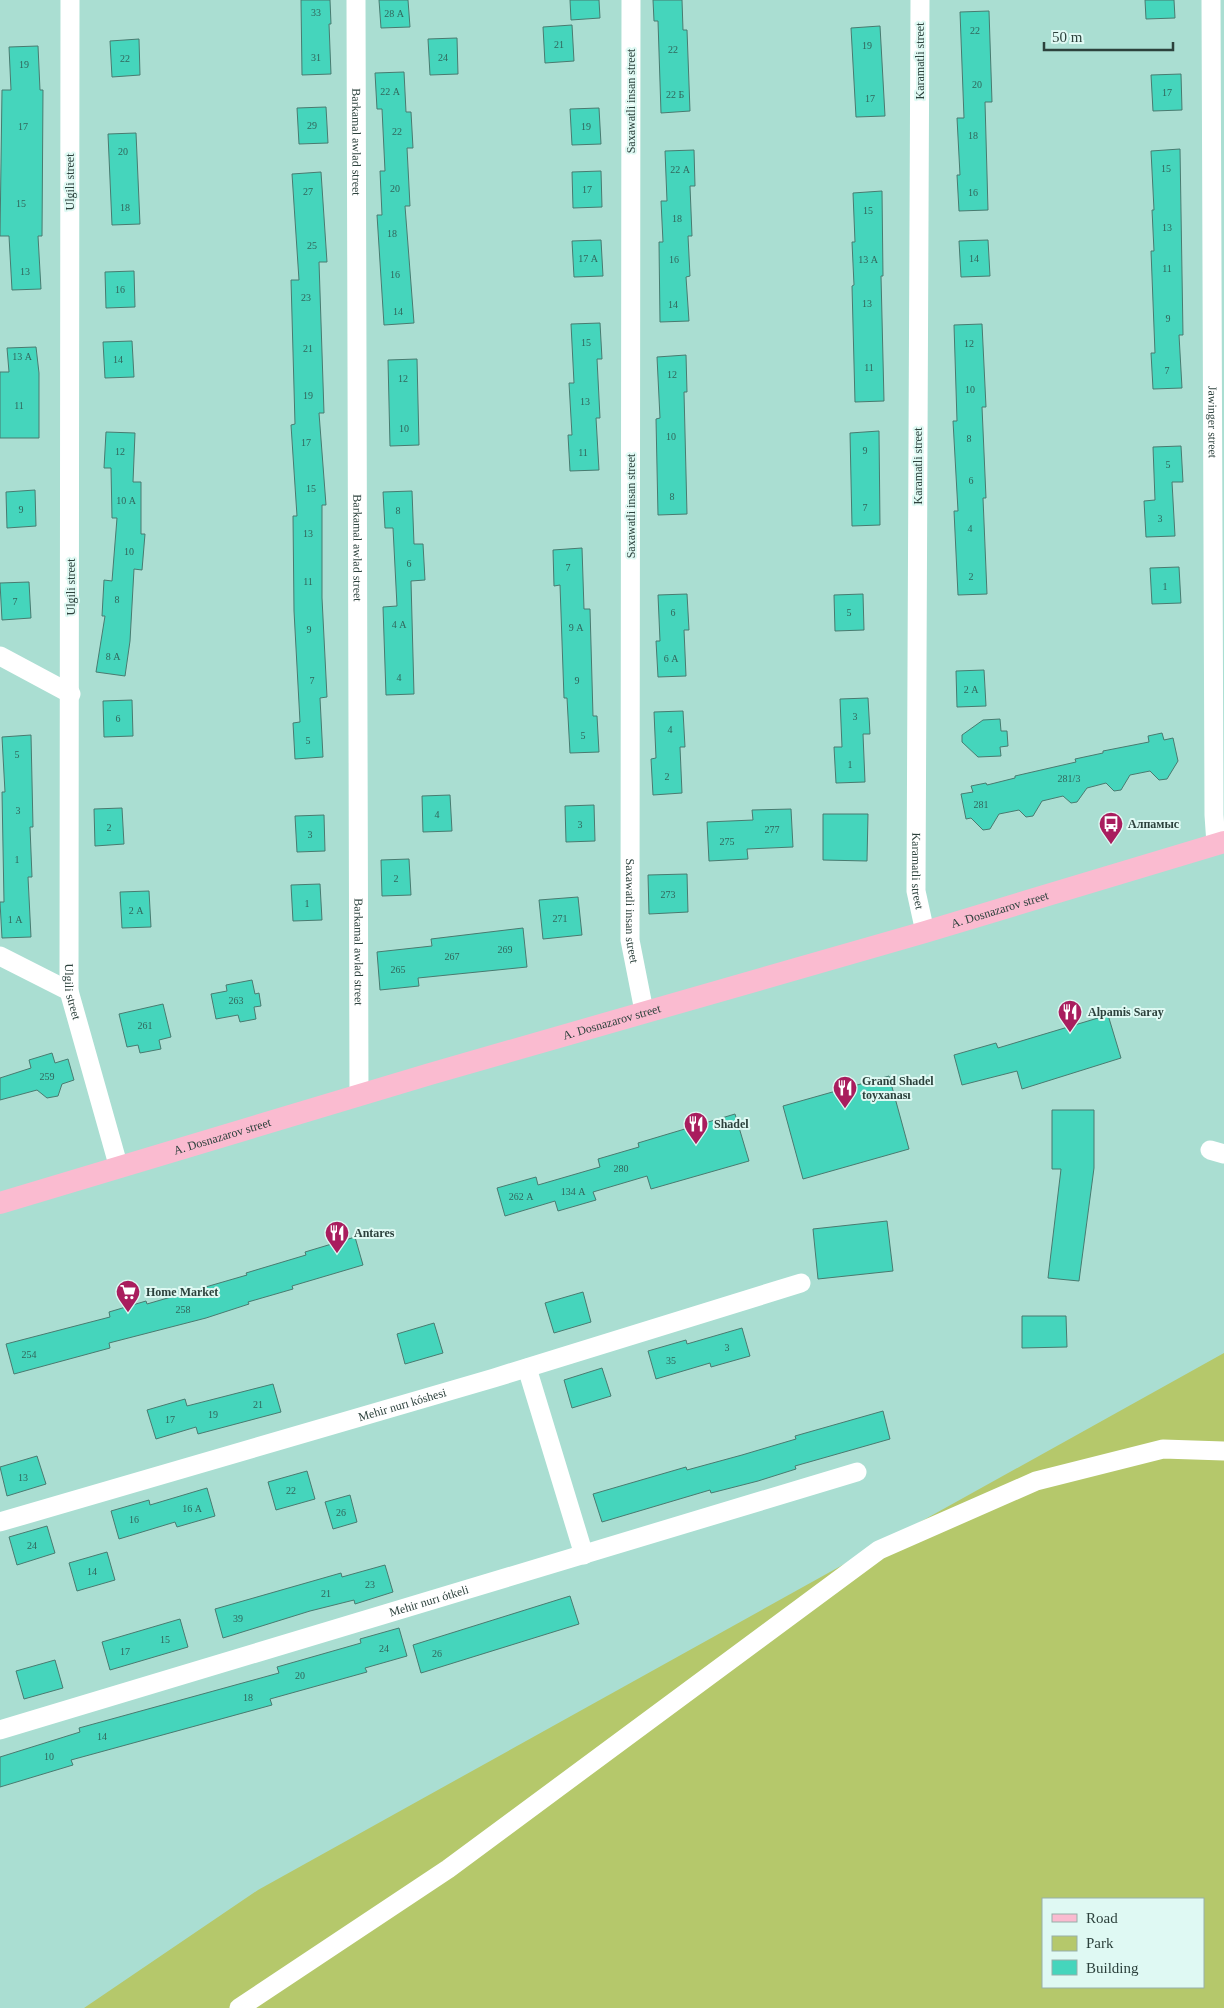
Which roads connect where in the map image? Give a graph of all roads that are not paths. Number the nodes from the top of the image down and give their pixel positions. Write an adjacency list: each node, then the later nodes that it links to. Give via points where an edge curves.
1 (70, 0): 7 (street, Ulgili street)
2 (356, 0): 13 (street, Barkamal awlad street)
3 (631, 0): 12 (street, Saxawatli insan street, via 630,940)
4 (920, 0): 9 (street, Karamatli street, via 916,891)
5 (1211, 0): 8 (street, Jawinger street, via 1214,815)
6 (0, 656): 7 (street)
7 (71, 694): 11 (street, Ulgili street)
8 (1220, 843): 9 (main road, A. Dosnazarov street)
9 (925, 932): 12 (main road, A. Dosnazarov street)
10 (0, 956): 11 (street)
11 (69, 991): 14 (street, Ulgili street)
12 (644, 1011): 13 (main road, A. Dosnazarov street)
13 (359, 1095): 14 (main road, A. Dosnazarov street)
14 (119, 1168): 15 (main road, A. Dosnazarov street)
15 (0, 1203)
16 (802, 1283): 17 (street, Mehir nurı kóshesi)
17 (527, 1368): 20 (street, Mehir nurı kóshesi); 21 (street)
18 (1224, 1451): 23 (street, via 1163,1449 1036,1481 879,1550 448,1870)
19 (857, 1472): 21 (street, Mehir nurı ótkeli)
20 (0, 1522)
21 (584, 1555): 22 (street, Mehir nurı ótkeli)
22 (0, 1730)
23 (239, 2008)

